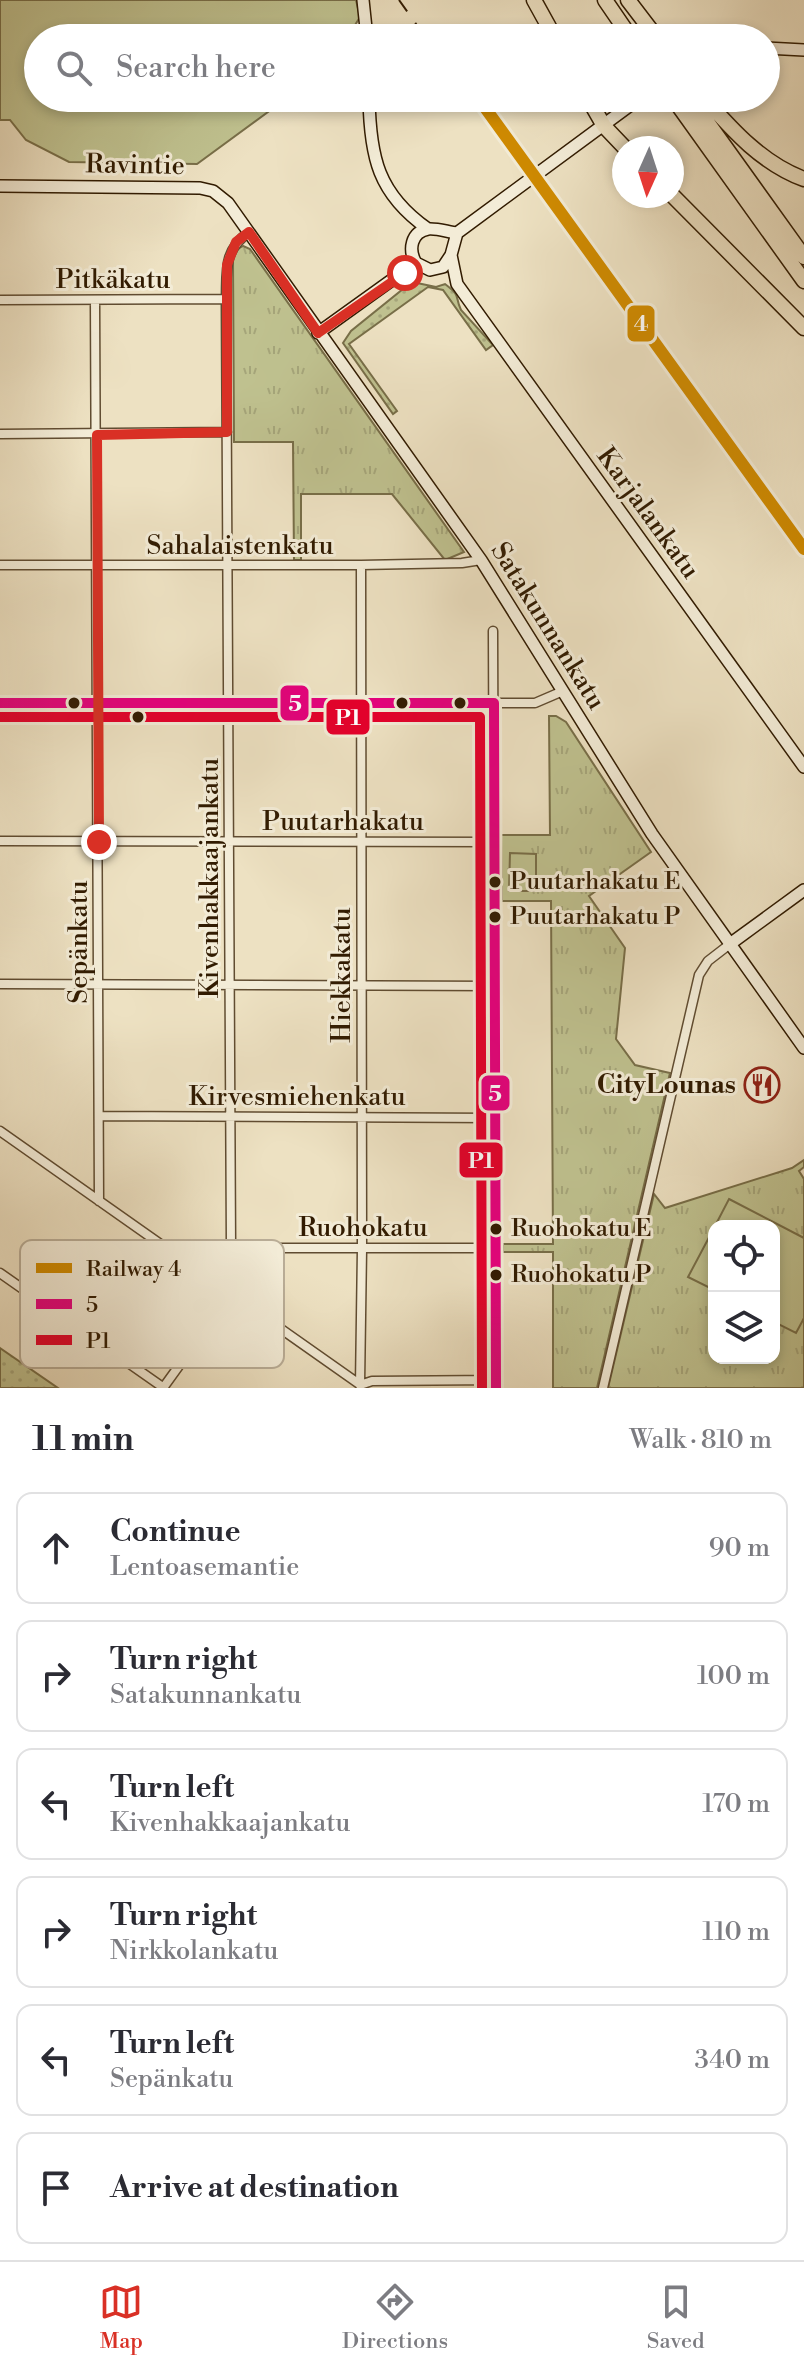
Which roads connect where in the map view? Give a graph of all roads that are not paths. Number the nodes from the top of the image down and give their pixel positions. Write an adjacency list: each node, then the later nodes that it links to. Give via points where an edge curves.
1 (363, 0): 5 (main road)
2 (534, 0): 6 (highway)
3 (605, 0): 7 (highway)
4 (625, 0): 8 (highway); 9 (highway)
5 (366, 24)
6 (547, 24)
7 (621, 24)
8 (640, 24)
9 (645, 24)
10 (780, 49): 11 (main road)
11 (804, 50)
12 (370, 112): 23 (main road, via 372,155)
13 (596, 112): 18 (highway)
14 (622, 112): 18 (main road)
15 (689, 112): 31 (highway)
16 (690, 112): 29 (highway)
17 (716, 112): 20 (highway, via 777,167)
18 (604, 126): 19 (highway); 26 (main road)
19 (614, 136)
20 (804, 179)
21 (0, 186): 25 (main road, Ravintie, via 208,189 228,203)
22 (684, 207): 36 (highway)
23 (408, 215): 24 (main road); 27 (main road)
24 (434, 230): 26 (main road); 27 (main road, via 415,236); 28 (main road, via 448,237)
25 (249, 232): 33 (street, Kivenhakkaajankatu, via 232,247); 37 (main road, Satakunnankatu)
26 (457, 233): 28 (main road)
27 (412, 243): 30 (main road)
28 (452, 251): 30 (main road, via 443,267); 32 (main road, Karjalankatu)
29 (804, 257)
30 (420, 264): 32 (main road, Karjalankatu); 37 (main road)
31 (804, 281)
32 (457, 284): 53 (main road, Karjalankatu)
33 (226, 299): 35 (street, Pitkäkatu); 38 (street, Kivenhakkaajankatu)
34 (0, 300): 35 (street, Pitkäkatu)
35 (95, 300): 40 (street, Sepänkatu)
36 (804, 328)
37 (318, 333): 41 (main road, Satakunnankatu)
38 (227, 432): 40 (street); 45 (street, Kivenhakkaajankatu)
39 (0, 434): 40 (street)
40 (97, 435): 44 (street, Sepänkatu)
41 (481, 560): 43 (street, Sahalaistenkatu); 47 (main road, Satakunnankatu)
42 (0, 565): 44 (street, Sahalaistenkatu)
43 (361, 565): 45 (street, Sahalaistenkatu); 50 (street, Hiekkakatu)
44 (97, 566): 45 (street, Sahalaistenkatu); 49 (street, Sepänkatu)
45 (229, 566): 52 (street, Kivenhakkaajankatu)
46 (493, 631): 51 (street)
47 (563, 691): 51 (street, via 535,703); 60 (main road, Satakunnankatu, via 652,834)
48 (0, 703): 49 (street)
49 (97, 703): 52 (street); 56 (street, Sepänkatu)
50 (360, 703): 51 (street); 52 (street); 55 (street, Hiekkakatu)
51 (494, 703): 58 (street)
52 (228, 704): 57 (street, Kivenhakkaajankatu)
53 (804, 767)
54 (0, 841): 56 (street, Puutarhakatu)
55 (362, 841): 57 (street, Puutarhakatu); 58 (street, Puutarhakatu); 65 (street, Hiekkakatu)
56 (99, 842): 57 (street, Puutarhakatu); 62 (street, Sepänkatu)
57 (230, 842): 63 (street, Kivenhakkaajankatu)
58 (494, 842): 64 (street)
59 (804, 890): 60 (main road)
60 (730, 944): 66 (main road, Satakunnankatu); 86 (street, via 699,975)
61 (0, 984): 62 (street)
62 (99, 985): 63 (street); 67 (street, Sepänkatu)
63 (230, 986): 65 (street); 68 (street, Kivenhakkaajankatu)
64 (495, 986): 65 (street); 70 (street)
65 (362, 987): 69 (street, Hiekkakatu)
66 (804, 1048)
67 (99, 1116): 68 (street, Kirvesmiehenkatu); 72 (street, Sepänkatu)
68 (231, 1117): 69 (street, Kirvesmiehenkatu); 74 (street, Kivenhakkaajankatu)
69 (362, 1117): 70 (street, Kirvesmiehenkatu); 77 (street, Hiekkakatu)
70 (495, 1118): 76 (street)
71 (0, 1131): 72 (street)
72 (99, 1201): 73 (street)
73 (154, 1240)
74 (231, 1240)
75 (284, 1248): 77 (street, Ruohokatu)
76 (496, 1248): 77 (street, Ruohokatu); 83 (street)
77 (362, 1249): 84 (street, Hiekkakatu)
78 (0, 1273): 79 (street)
79 (20, 1287)
80 (284, 1332): 84 (street)
81 (135, 1368): 85 (street)
82 (177, 1368): 85 (street)
83 (496, 1384): 84 (street, via 372,1381)
84 (362, 1386)
85 (164, 1388)
86 (603, 1388)

